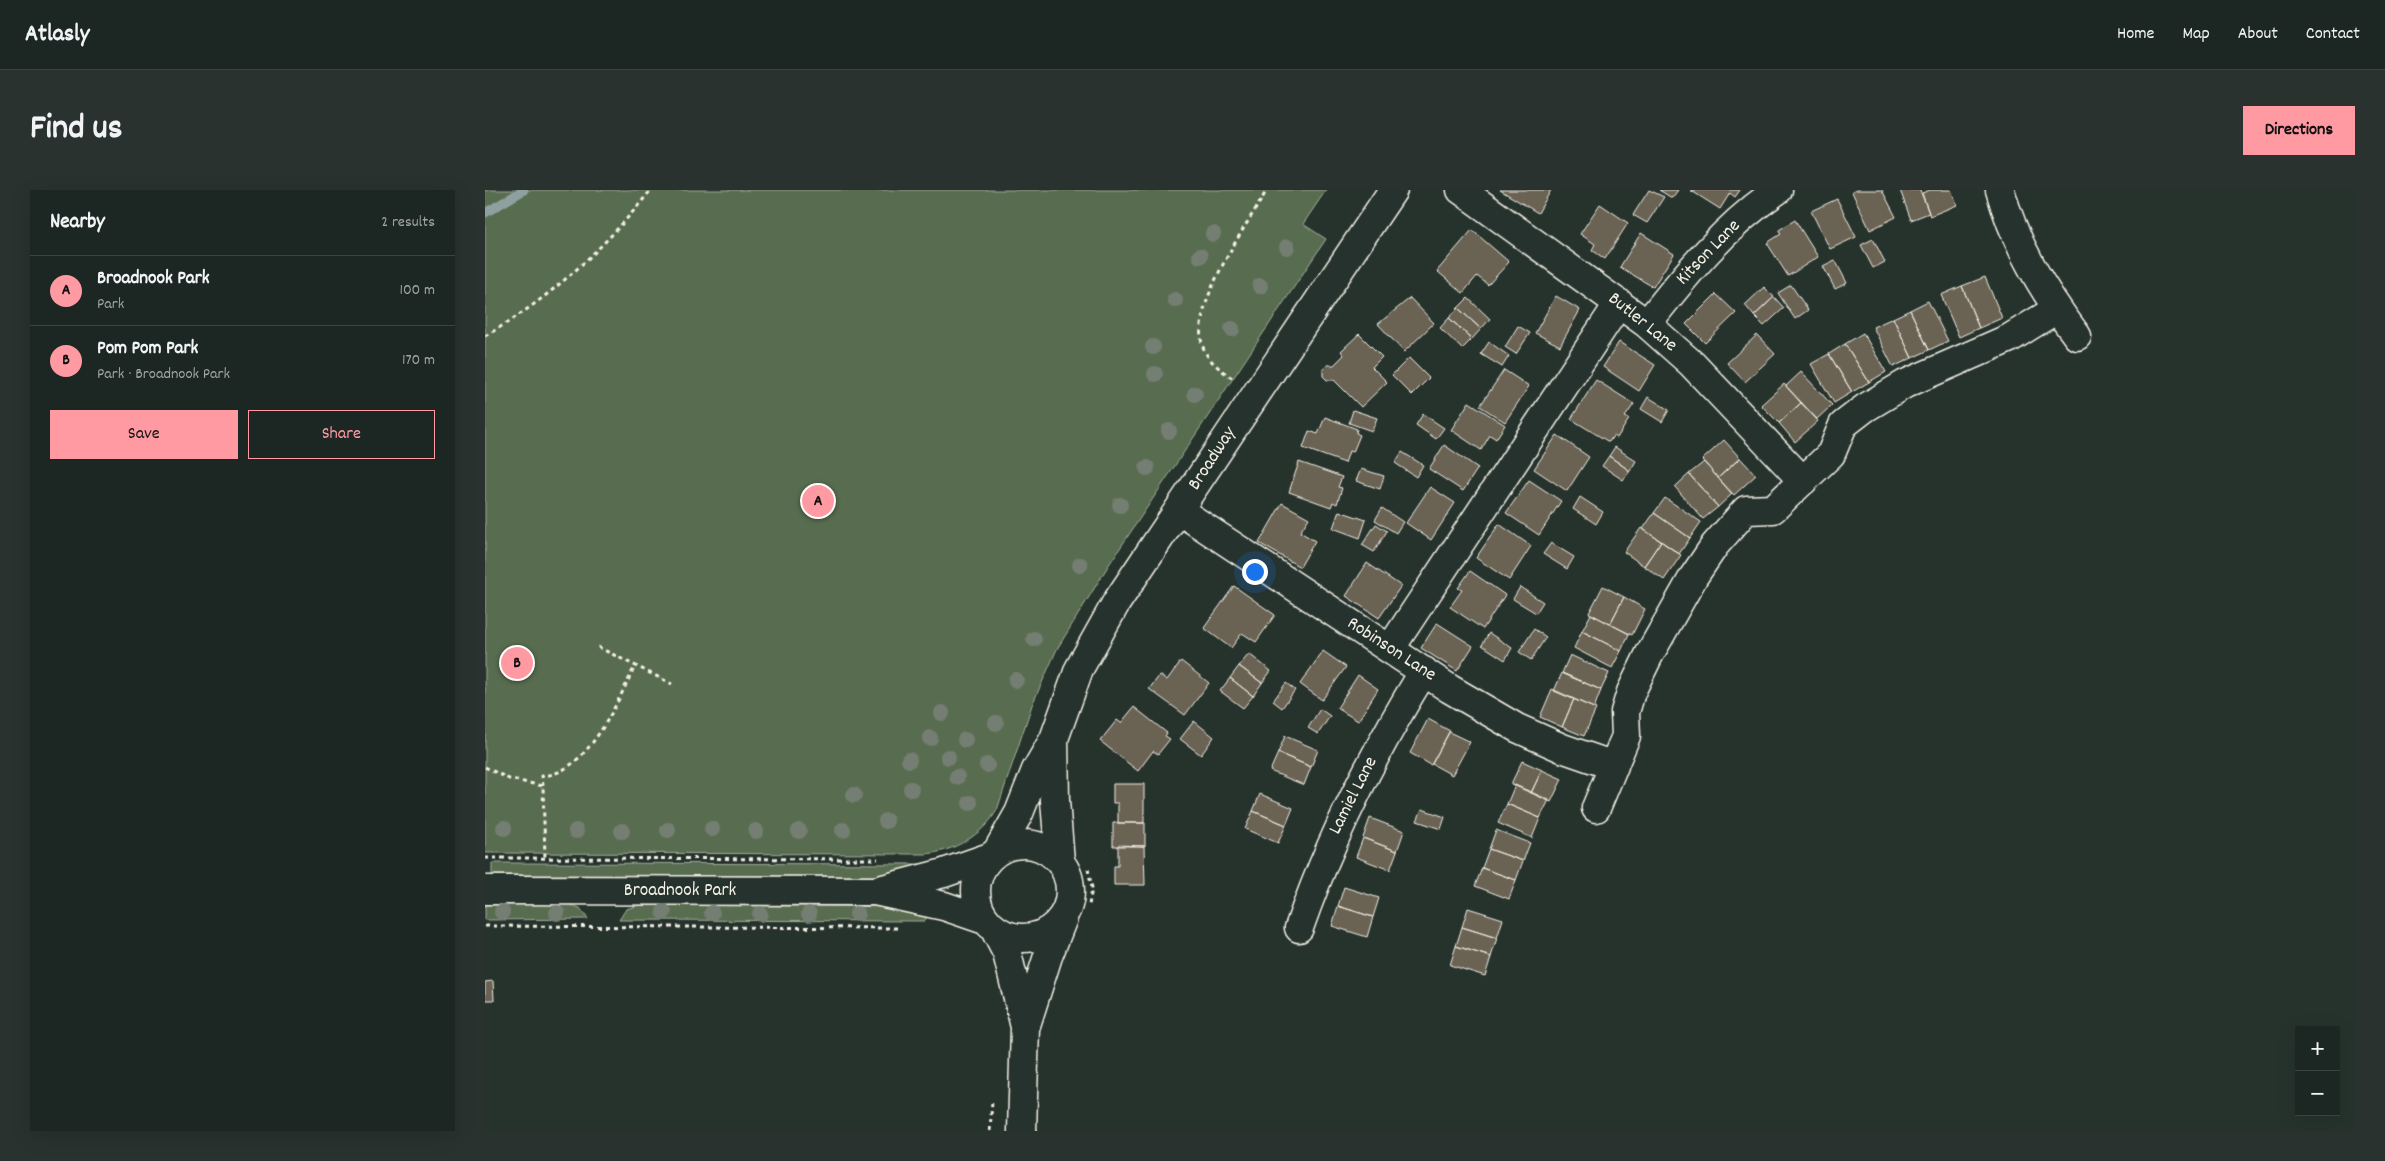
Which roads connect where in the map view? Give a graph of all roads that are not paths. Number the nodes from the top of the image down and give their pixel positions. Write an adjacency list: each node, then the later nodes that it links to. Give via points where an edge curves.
1 (1393, 190): 10 (street, Broadway)
2 (1461, 190): 5 (street, Butler Lane)
3 (1778, 190): 7 (street, Kitson Lane, via 1754,207 1706,253)
4 (2000, 190): 6 (street, via 2031,267)
5 (1619, 303): 7 (street, Butler Lane); 11 (street)
6 (2057, 309): 8 (street); 9 (street, via 2010,338 1905,384 1865,408 1843,425 1831,454)
7 (1647, 324): 9 (street, Butler Lane, via 1705,377)
8 (2077, 336)
9 (1803, 481): 14 (street, via 1773,508 1746,510 1715,545 1694,576 1631,692 1625,712 1626,736)
10 (1180, 511): 11 (street, Robinson Lane); 13 (street, Broadway, via 1096,637 1079,669)
11 (1390, 649): 12 (street, Robinson Lane)
12 (1424, 671): 14 (street, Robinson Lane, via 1517,728); 22 (street, Lamiel Lane, via 1350,802 1323,861)
13 (1054, 739): 16 (street, Broadway, via 1035,770 1019,813); 17 (street, Broadway)
14 (1613, 766): 15 (street)
15 (1596, 808)
16 (994, 854): 17 (street, via 1020,844 1034,845); 19 (street, Broadnook Park, via 944,873); 21 (street, via 977,878 975,892 978,906)
17 (1060, 861): 20 (street, via 1067,874 1069,903)
18 (485, 890): 19 (street, Broadnook Park)
19 (875, 891): 21 (street, Broadnook Park, via 944,906)
20 (1075, 914): 21 (street, via 1032,938 1006,936); 23 (street, via 1048,956)
21 (990, 925): 23 (street, via 1007,953)
22 (1299, 928)
23 (1025, 1027): 24 (street)
24 (1022, 1131)

